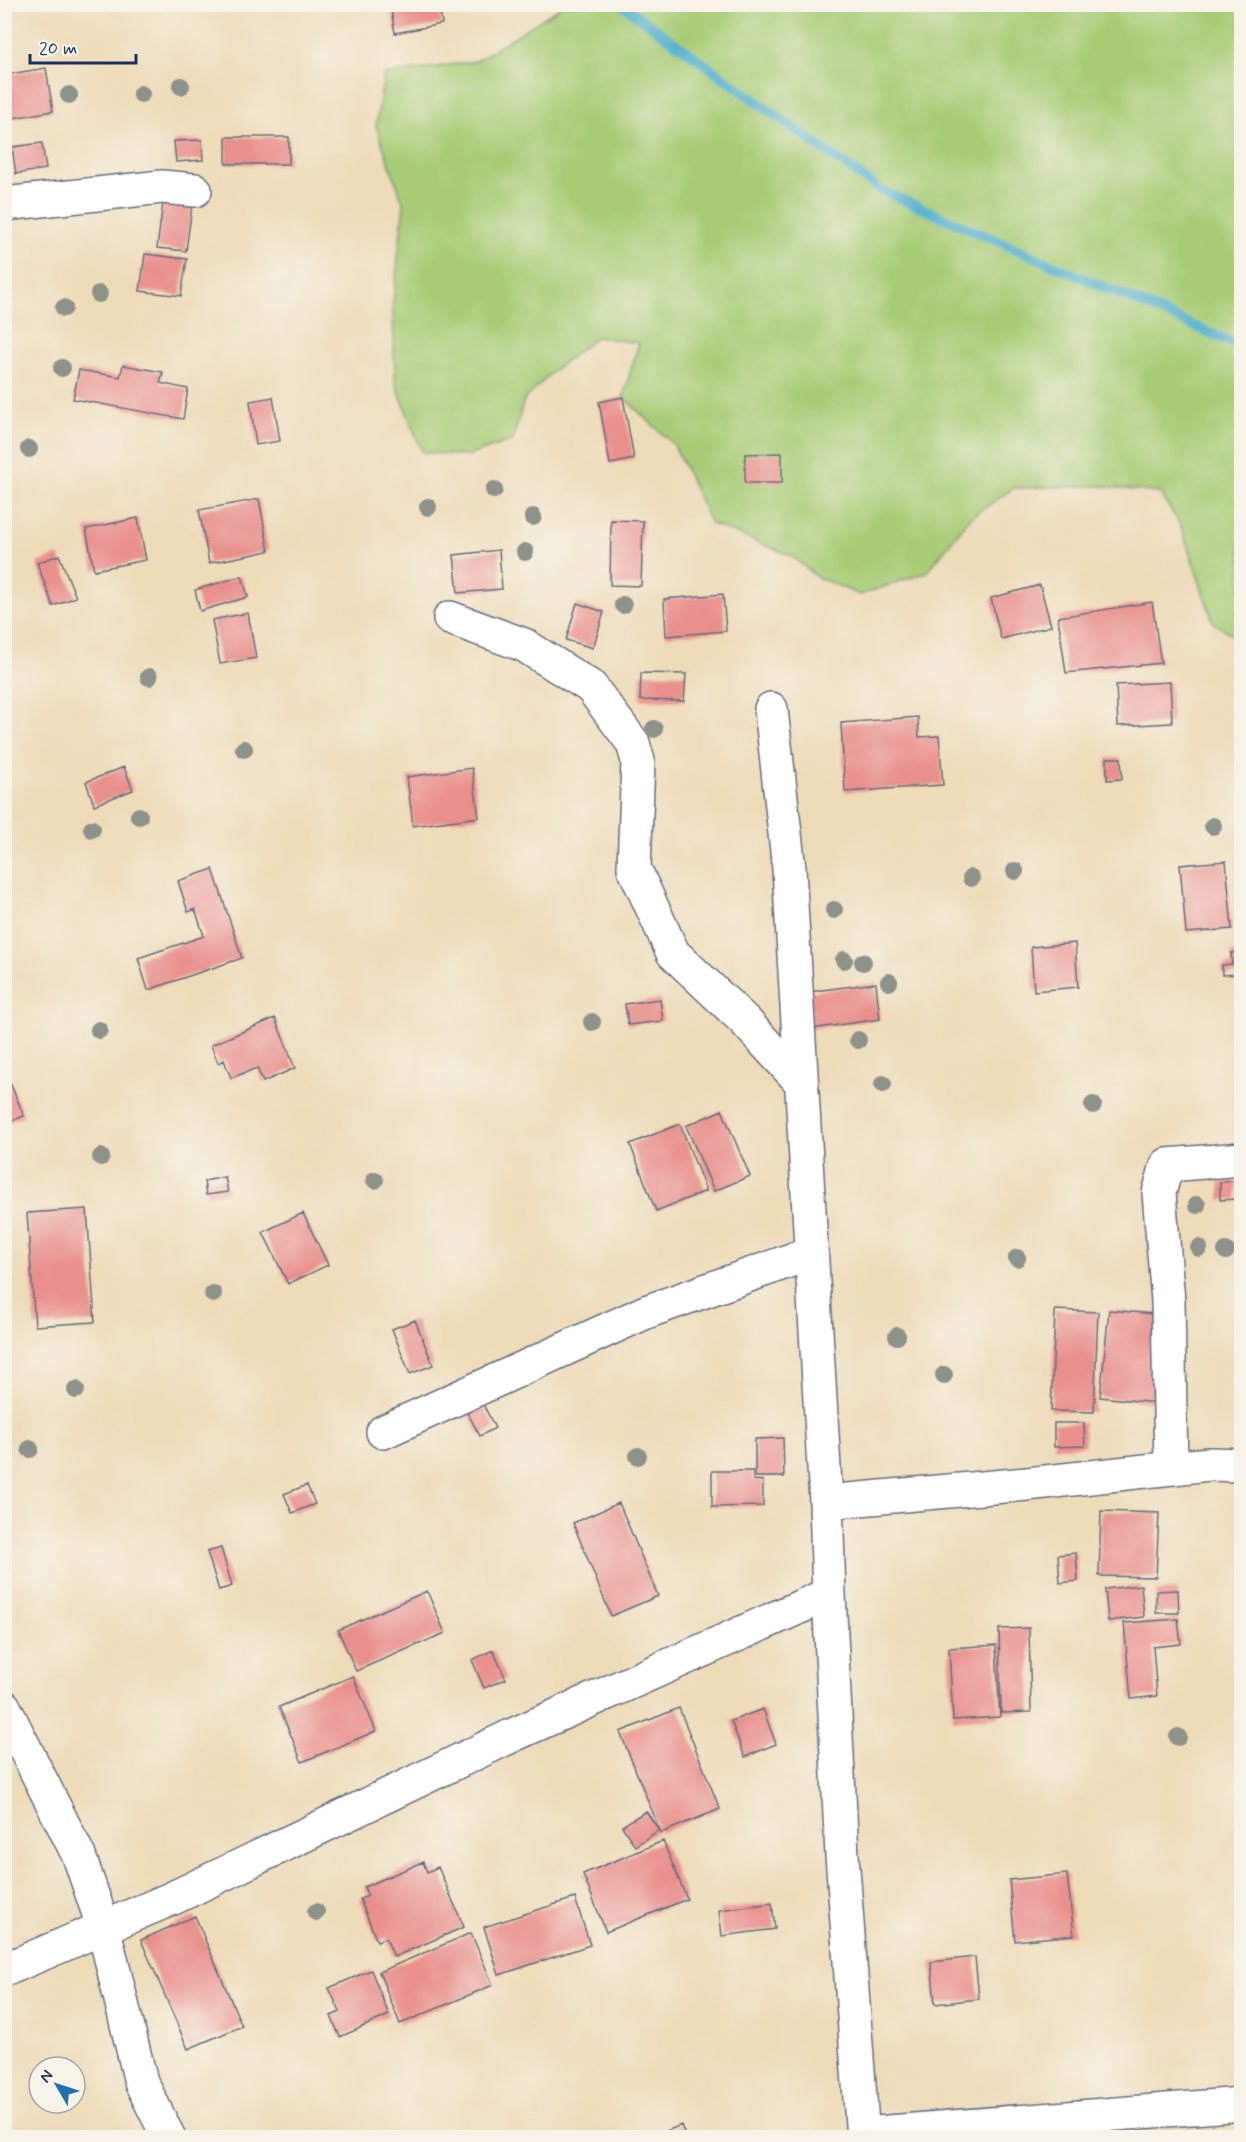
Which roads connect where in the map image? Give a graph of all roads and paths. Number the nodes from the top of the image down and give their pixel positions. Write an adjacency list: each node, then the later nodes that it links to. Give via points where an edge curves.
1 (195, 190): 2 (street, via 162,187)
2 (4, 204)
3 (450, 618): 5 (street, via 524,645 591,687 633,743 638,761 634,868 673,953 744,1020)
4 (771, 709): 5 (street, via 789,869)
5 (801, 1082): 7 (street)
6 (1242, 1159): 10 (street, via 1167,1165 1159,1193 1168,1301)
7 (811, 1253): 8 (street, via 646,1312); 11 (street)
8 (383, 1432)
9 (1242, 1465): 10 (street)
10 (1171, 1468): 11 (street)
11 (826, 1502): 12 (street)
12 (829, 1594): 14 (street, via 513,1735 173,1898); 17 (street)
13 (4, 1707): 14 (street, via 79,1856)
14 (103, 1926): 15 (street); 18 (street, via 141,2082)
15 (4, 1970)
16 (1242, 2104): 17 (street)
17 (863, 2136)
18 (169, 2138)

